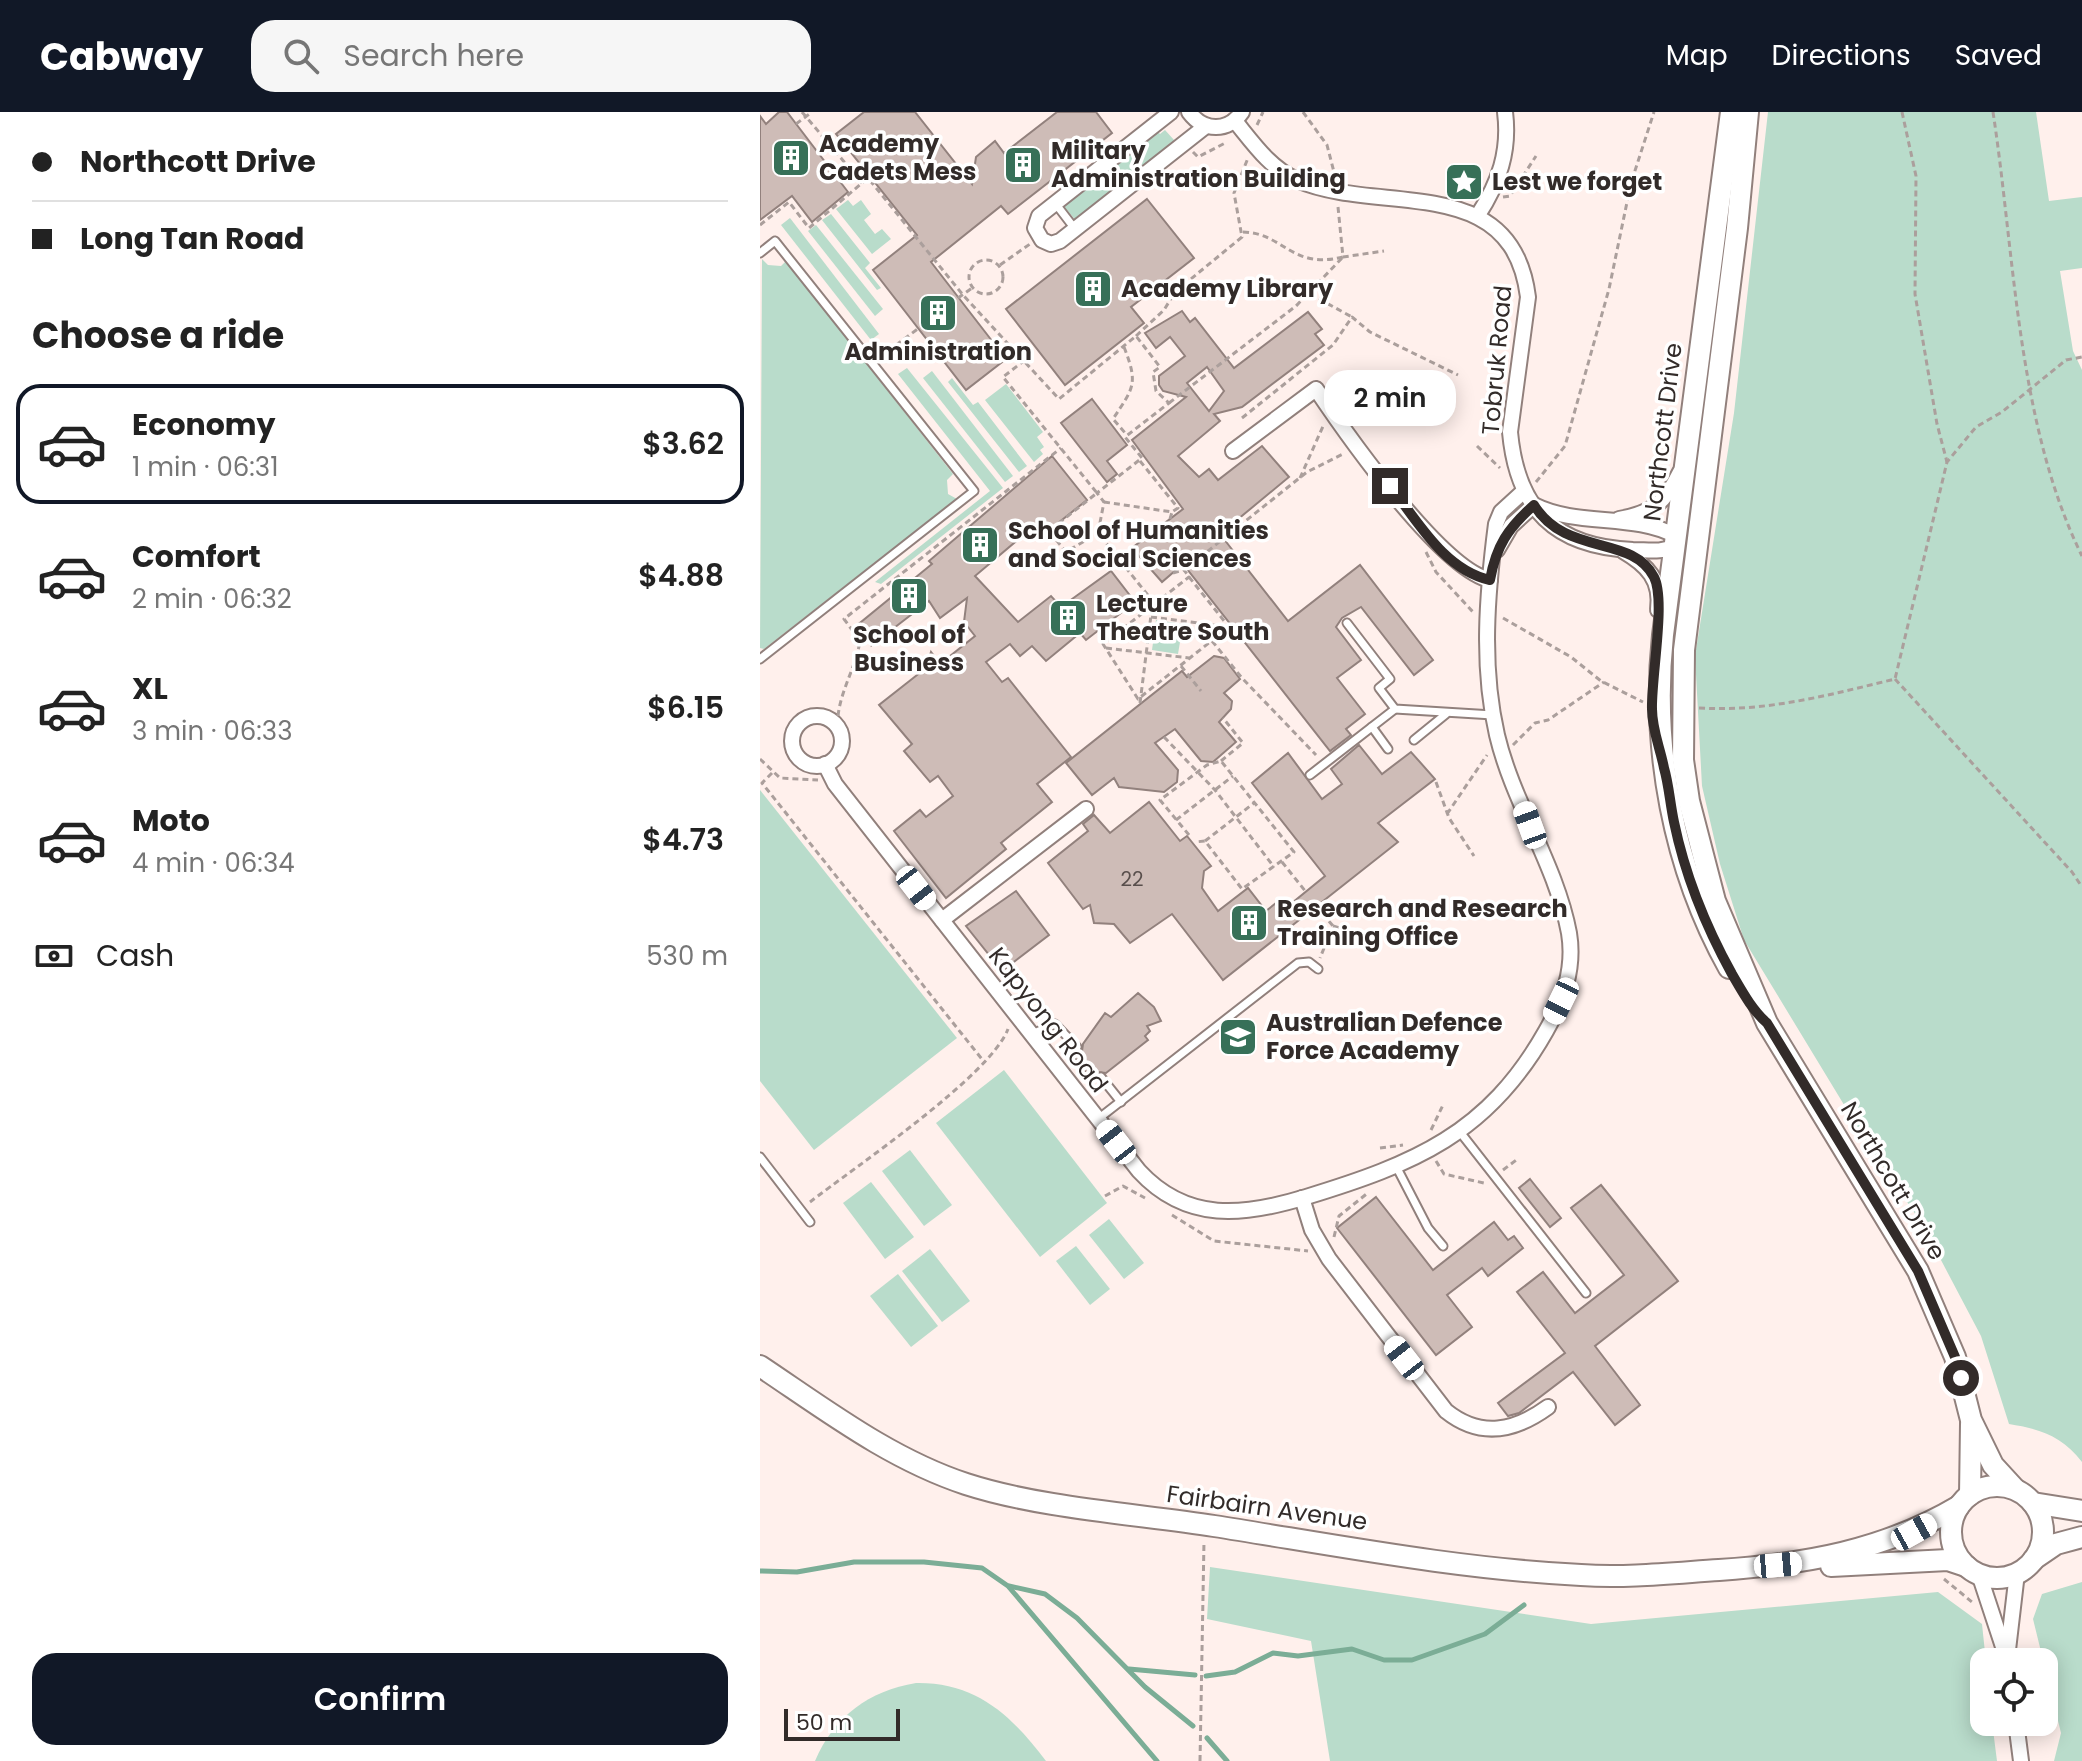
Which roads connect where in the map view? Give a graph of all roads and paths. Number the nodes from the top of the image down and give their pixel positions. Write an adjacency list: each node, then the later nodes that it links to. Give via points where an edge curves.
1 (802, 112): 13 (path)
2 (812, 112): 13 (path)
3 (1171, 112): 21 (street)
4 (1189, 112): 15 (street)
5 (1263, 112): 16 (path, via 1257,122)
6 (1505, 112): 20 (street, via 1505,155)
7 (1654, 112): 53 (path, via 1565,446)
8 (1731, 112): 49 (street, Northcott Drive)
9 (1748, 112): 52 (street, Northcott Drive)
10 (1902, 112): 50 (path, via 1916,176 1915,294)
11 (1993, 112): 40 (path)
12 (1239, 116): 15 (street, via 1218,128); 22 (street, Tobruk Road, via 1274,166 1297,180)
13 (805, 117): 14 (path); 19 (path)
14 (796, 124)
15 (1206, 126): 24 (street)
16 (1259, 133)
17 (1245, 152): 25 (path, via 1248,157 1234,193)
18 (1536, 156): 20 (path, via 1508,198)
19 (862, 183): 23 (path, via 809,228 789,202); 31 (path, via 868,178)
20 (1493, 191): 22 (street)
21 (1055, 203): 24 (lane); 26 (street, via 1036,219)
22 (1478, 215): 53 (street, Tobruk Road, via 1514,249 1525,275 1526,320 1510,432)
23 (760, 225)
24 (1075, 229): 26 (street, via 1054,244)
25 (1241, 231): 30 (path, via 1270,237 1299,257 1343,257); 34 (path, via 1242,237 1175,292)
26 (1039, 237): 28 (path)
27 (760, 253): 38 (lane, via 775,241)
28 (999, 266): 29 (path, via 977,261 968,276); 29 (path, via 1003,276 997,291 986,295)
29 (972, 288): 31 (path)
30 (1309, 294): 32 (path); 41 (path)
31 (961, 296): 37 (path)
32 (1352, 317): 39 (path, via 1370,332); 42 (path, via 1333,345)
33 (919, 328): 38 (path)
34 (1136, 336): 35 (path); 41 (path, via 1160,367 1153,372 1156,391)
35 (1124, 347): 37 (path, via 1059,399); 43 (path, via 1133,388 1113,419)
36 (2082, 357): 40 (path, via 2066,360)
37 (1025, 360): 45 (path, via 1003,377)
38 (874, 361): 79 (lane, via 974,491)
39 (1458, 375)
40 (2029, 388): 50 (path, via 1976,427); 64 (path, via 2053,482)
41 (1169, 403): 43 (path)
42 (1242, 418)
43 (1127, 435): 48 (path)
44 (1477, 446): 51 (path)
45 (1061, 448): 54 (path); 90 (path, via 844,619 860,641)
46 (1350, 450): 65 (path, via 1307,472)
47 (1233, 451): 69 (street, via 1316,389 1430,537 1474,577)
48 (1139, 460): 54 (path); 57 (path, via 1178,508)
49 (1686, 462): 59 (street, via 1657,508); 61 (street, Northcott Drive)
50 (1947, 462): 81 (path)
51 (1503, 474)
52 (1705, 482): 61 (street); 66 (street, Northcott Drive)
53 (1524, 491): 56 (street, Tobruk Road); 63 (street, Kapyong Road, via 1498,517)
54 (1097, 493): 55 (path); 60 (path, via 1049,531 1066,552)
55 (1104, 502): 57 (path); 60 (path)
56 (1534, 505): 59 (street); 62 (street, Tobruk Road, via 1557,531); 63 (street, Kapyong Road, via 1507,531)
57 (1172, 512): 58 (path)
58 (1170, 519)
59 (1607, 522): 61 (street, via 1655,528)
60 (1098, 533): 70 (path)
61 (1678, 541): 62 (street, Tobruk Road, via 1657,551); 66 (street, via 1691,555); 100 (street, Northcott Drive, via 1661,665)
62 (1620, 550): 100 (street, via 1648,569 1659,591 1652,712)
63 (1495, 555): 69 (street, Kapyong Road)
64 (2082, 556)
65 (1184, 570): 67 (path); 68 (path)
66 (1694, 571): 126 (street, Northcott Drive, via 1682,681 1689,801 1715,901)
67 (1173, 573)
68 (1189, 577): 70 (path); 74 (path)
69 (1490, 580): 71 (street, Kapyong Road)
70 (1154, 606): 72 (path); 76 (path, via 1103,644)
71 (1488, 613): 82 (path, via 1511,620); 89 (street, Kapyong Road)
72 (1151, 617): 74 (path); 77 (path)
73 (1347, 623): 86 (lane, via 1390,679 1379,688)
74 (1229, 627): 75 (path)
75 (1212, 641): 78 (path); 99 (path)
76 (1106, 648): 77 (path); 84 (path)
77 (1145, 653): 78 (path); 84 (path)
78 (1189, 658): 80 (path)
79 (760, 659)
80 (1181, 666): 83 (path); 84 (path)
81 (1895, 679): 87 (path, via 1799,702); 118 (path)
82 (1604, 682): 85 (path); 96 (path)
83 (1201, 691)
84 (1139, 701)
85 (1641, 701)
86 (1395, 709): 88 (lane); 92 (lane)
87 (1712, 709)
88 (1446, 714): 89 (lane); 94 (lane)
89 (1493, 715): 96 (street, Kapyong Road)
90 (838, 716)
91 (1223, 718): 97 (path, via 1243,743)
92 (1372, 727): 95 (lane); 99 (lane)
93 (1164, 737): 101 (path)
94 (1414, 740)
95 (1388, 749)
96 (1501, 750): 109 (path, via 1485,756); 135 (street, Kapyong Road, via 1564,915 1570,971 1561,1001 1521,1073)
97 (1221, 761): 101 (path); 104 (path)
98 (825, 764): 121 (street, Kapyong Road)
99 (1324, 764): 103 (lane)
100 (1664, 764): 126 (street, Northcott Drive, via 1674,824 1704,917 1743,994)
101 (1198, 772): 106 (path); 111 (path, via 1160,800)
102 (772, 773): 130 (path, via 762,783)
103 (1310, 775)
104 (1233, 776): 106 (path); 107 (path)
105 (1436, 782): 109 (path)
106 (1215, 790): 110 (path); 111 (path)
107 (1254, 803): 110 (path); 116 (path, via 1294,852)
108 (1086, 809): 121 (street)
109 (1447, 814): 115 (path)
110 (1236, 817): 113 (path); 117 (path)
111 (1176, 820): 112 (path)
112 (1189, 835)
113 (1205, 841): 114 (path); 117 (path, via 1242,889)
114 (1195, 842)
115 (1474, 856)
116 (1282, 862): 117 (path); 119 (path)
117 (1274, 867)
118 (2082, 887)
119 (1306, 892)
120 (1316, 906): 122 (path)
121 (942, 920): 128 (street, Kapyong Road)
122 (1333, 926): 123 (path); 124 (path)
123 (1360, 934)
124 (1320, 959)
125 (1318, 969): 132 (lane, via 1309,962 1298,963)
126 (1767, 1023): 149 (street, Northcott Drive, via 1918,1271 1955,1357)
127 (1010, 1024): 130 (path)
128 (1031, 1034): 129 (lane, via 1055,1024); 134 (street, Kapyong Road)
129 (1077, 1047)
130 (985, 1063): 143 (path)
131 (1101, 1077): 132 (lane)
132 (1121, 1102): 134 (lane)
133 (1443, 1105): 136 (path)
134 (1098, 1119): 142 (street, Kapyong Road, via 1152,1185 1192,1208 1244,1213)
135 (1460, 1132): 136 (street, Kapyong Road); 141 (lane)
136 (1426, 1145): 137 (path); 140 (street, Kapyong Road); 141 (path, via 1444,1174 1486,1183)
137 (1380, 1148)
138 (760, 1157): 143 (lane)
139 (1519, 1158): 141 (path)
140 (1397, 1168): 142 (street, Kapyong Road); 145 (lane)
141 (1493, 1178): 146 (lane)
142 (1302, 1198): 148 (street, via 1329,1259 1446,1411 1470,1424 1507,1429)
143 (801, 1209): 144 (lane)
144 (810, 1222)
145 (1443, 1246)
146 (1586, 1293)
147 (760, 1366): 154 (street, Fairbairn Avenue, via 866,1437 917,1466 969,1485)
148 (1548, 1407)
149 (1971, 1420): 150 (street, Northcott Drive, via 1993,1465); 151 (street, Northcott Drive)
150 (2015, 1489): 151 (street, via 1984,1487); 152 (street)
151 (1964, 1500): 157 (street, Fairbairn Avenue, via 1914,1532); 158 (street, via 1951,1531 1952,1544)
152 (2033, 1503): 153 (street); 156 (street, via 2043,1530)
153 (2082, 1511)
154 (1204, 1525): 157 (street, Fairbairn Avenue, via 1468,1564 1582,1575); 163 (path)
155 (2082, 1537): 156 (street, via 2056,1544)
156 (2034, 1559): 159 (street)
157 (1799, 1563): 158 (street, Fairbairn Avenue, via 1877,1566 1948,1560)
158 (1973, 1570): 159 (street, via 2005,1577); 160 (street)
159 (2017, 1573): 161 (street)
160 (2004, 1648)
161 (2009, 1648)
162 (2018, 1736): 164 (street)
163 (1200, 1761)
164 (2021, 1761)

